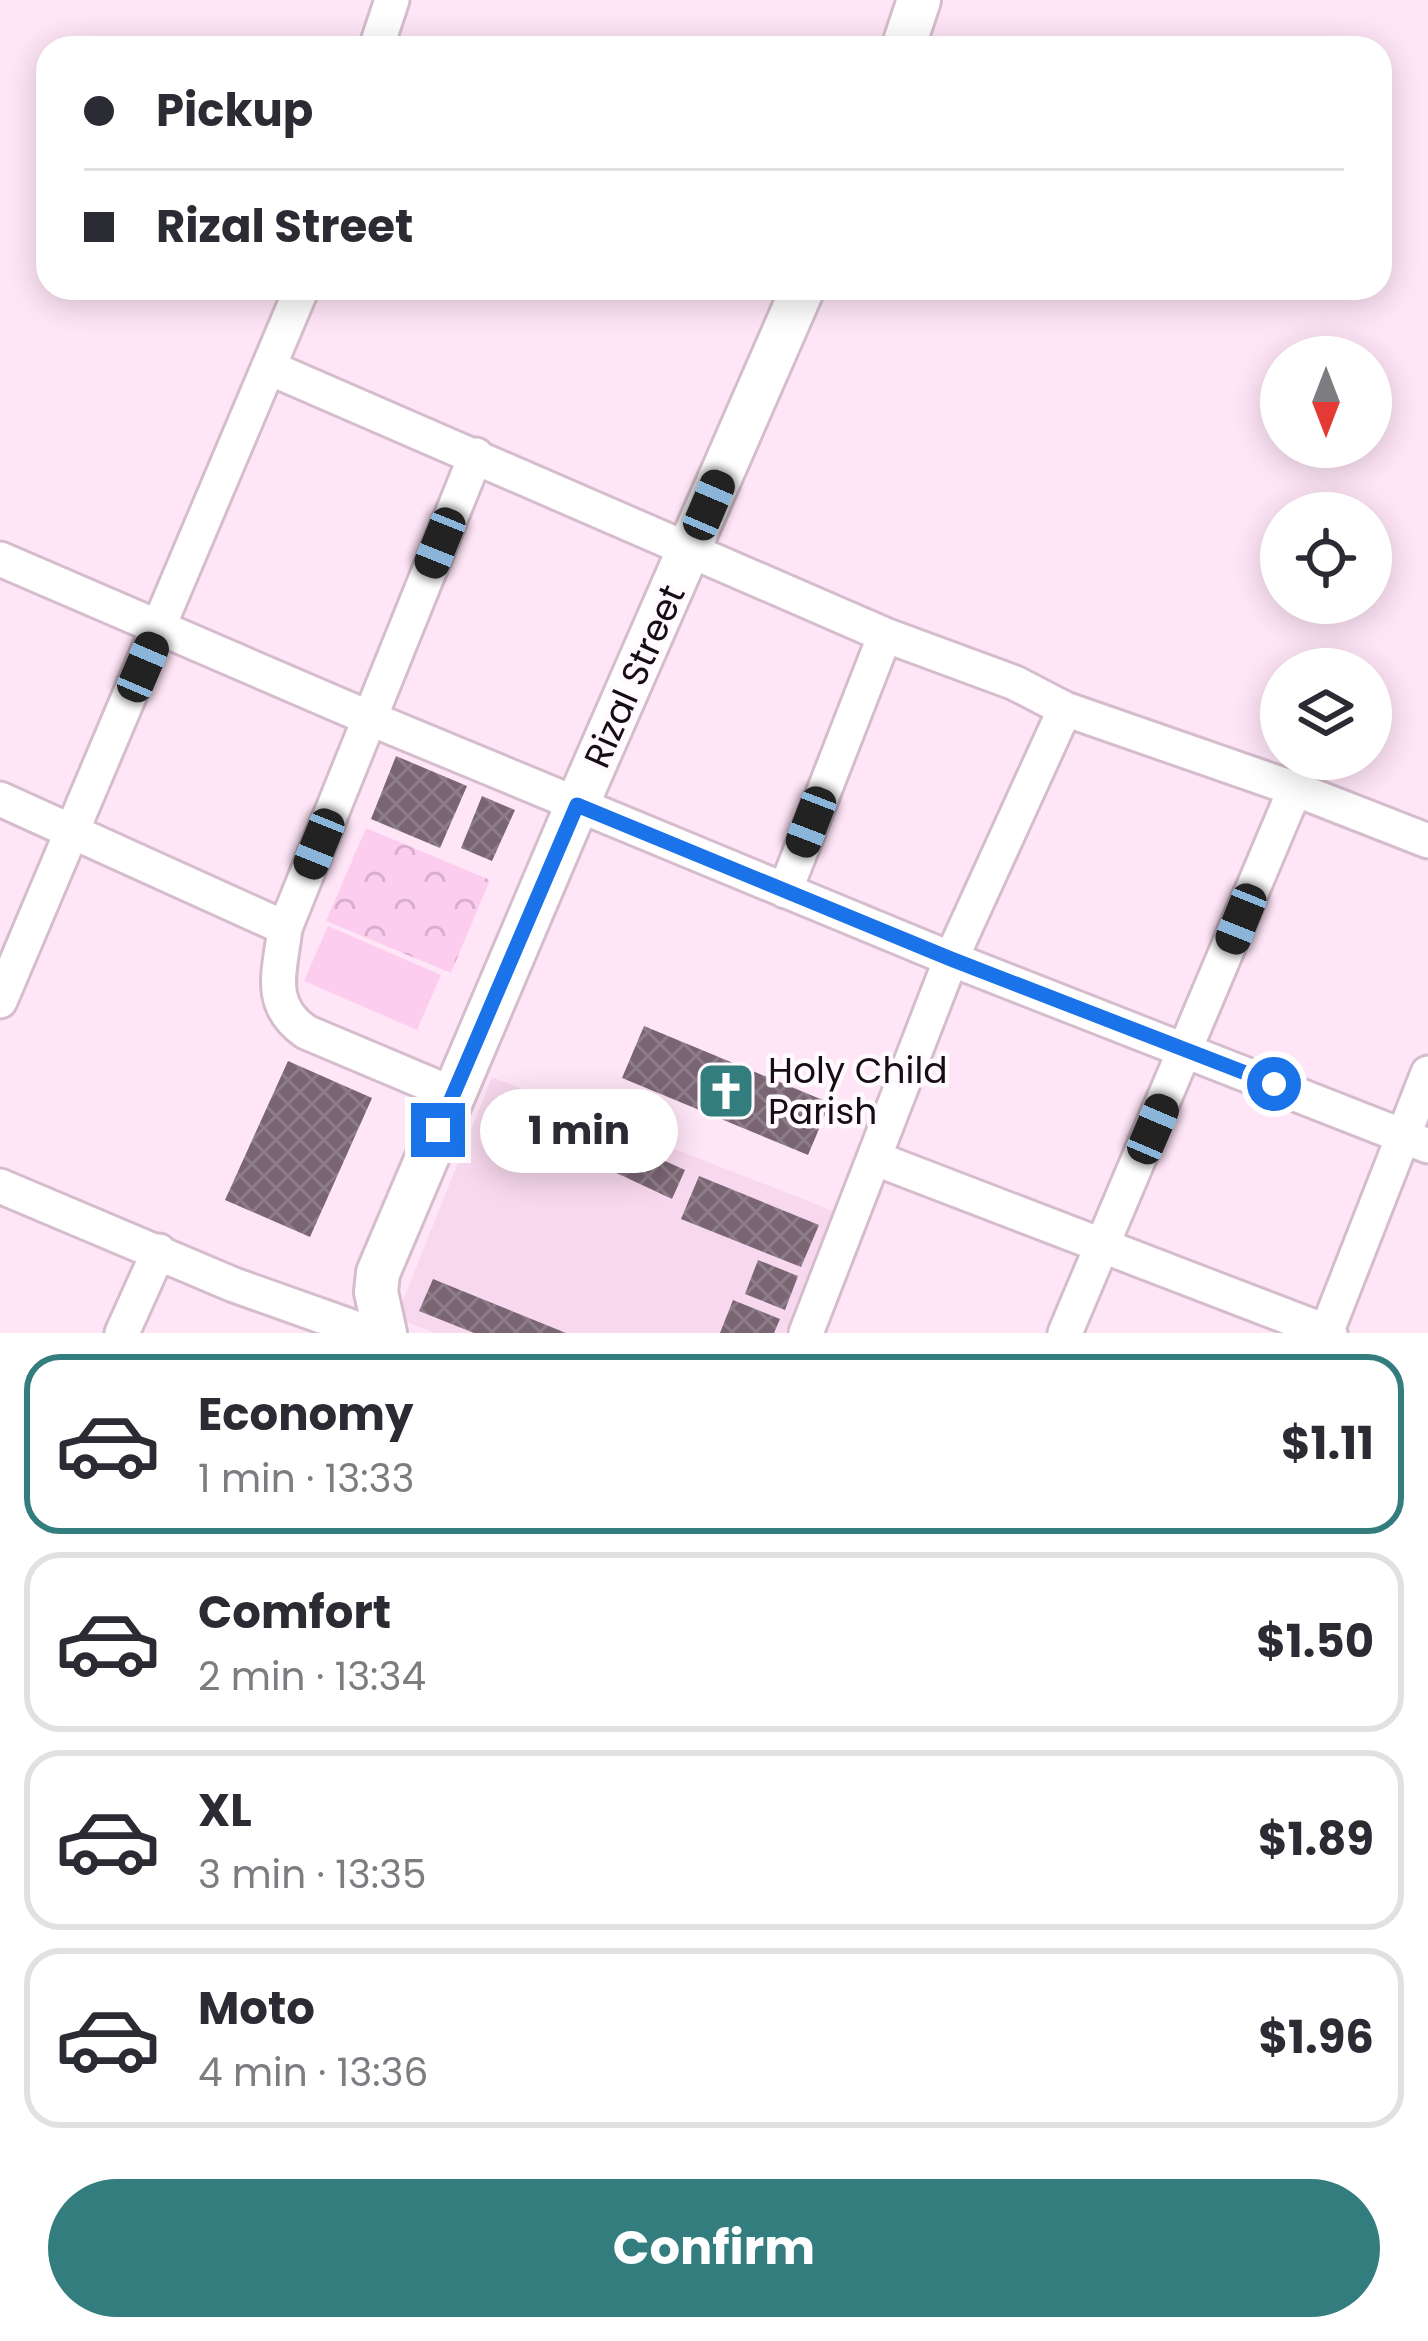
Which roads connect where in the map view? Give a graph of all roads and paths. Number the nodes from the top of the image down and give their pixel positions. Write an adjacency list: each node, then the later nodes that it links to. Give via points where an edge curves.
1 (392, 0): 3 (street)
2 (919, 0): 4 (main road)
3 (380, 36)
4 (907, 36)
5 (297, 300): 7 (street)
6 (797, 300): 9 (main road, Rizal Street)
7 (270, 368): 8 (street); 11 (street)
8 (476, 455): 9 (street); 14 (street)
9 (690, 548): 12 (street); 17 (main road, Rizal Street)
10 (0, 559): 11 (street)
11 (161, 626): 14 (street); 18 (street)
12 (885, 634): 13 (street); 20 (street)
13 (1065, 709): 15 (street); 22 (street)
14 (369, 718): 17 (street); 21 (street)
15 (1295, 789): 19 (street); 24 (street)
16 (0, 799): 18 (street)
17 (577, 805): 20 (street); 26 (main road, Rizal Street)
18 (73, 830): 21 (street); 23 (street)
19 (1428, 841)
20 (785, 891): 22 (street)
21 (285, 928): 26 (street, via 278,995 287,1018)
22 (951, 959): 24 (street); 28 (street)
23 (0, 1001)
24 (1188, 1049): 27 (street); 30 (street)
25 (1428, 1073): 27 (street)
26 (453, 1094): 32 (main road, Rizal Street, via 379,1273)
27 (1415, 1142): 33 (street)
28 (874, 1158): 30 (street); 35 (street)
29 (0, 1186): 31 (street)
30 (1102, 1247): 33 (street); 36 (street)
31 (159, 1252): 32 (street); 34 (street)
32 (371, 1331)
33 (1328, 1332)
34 (122, 1333)
35 (806, 1333)
36 (1065, 1333)

